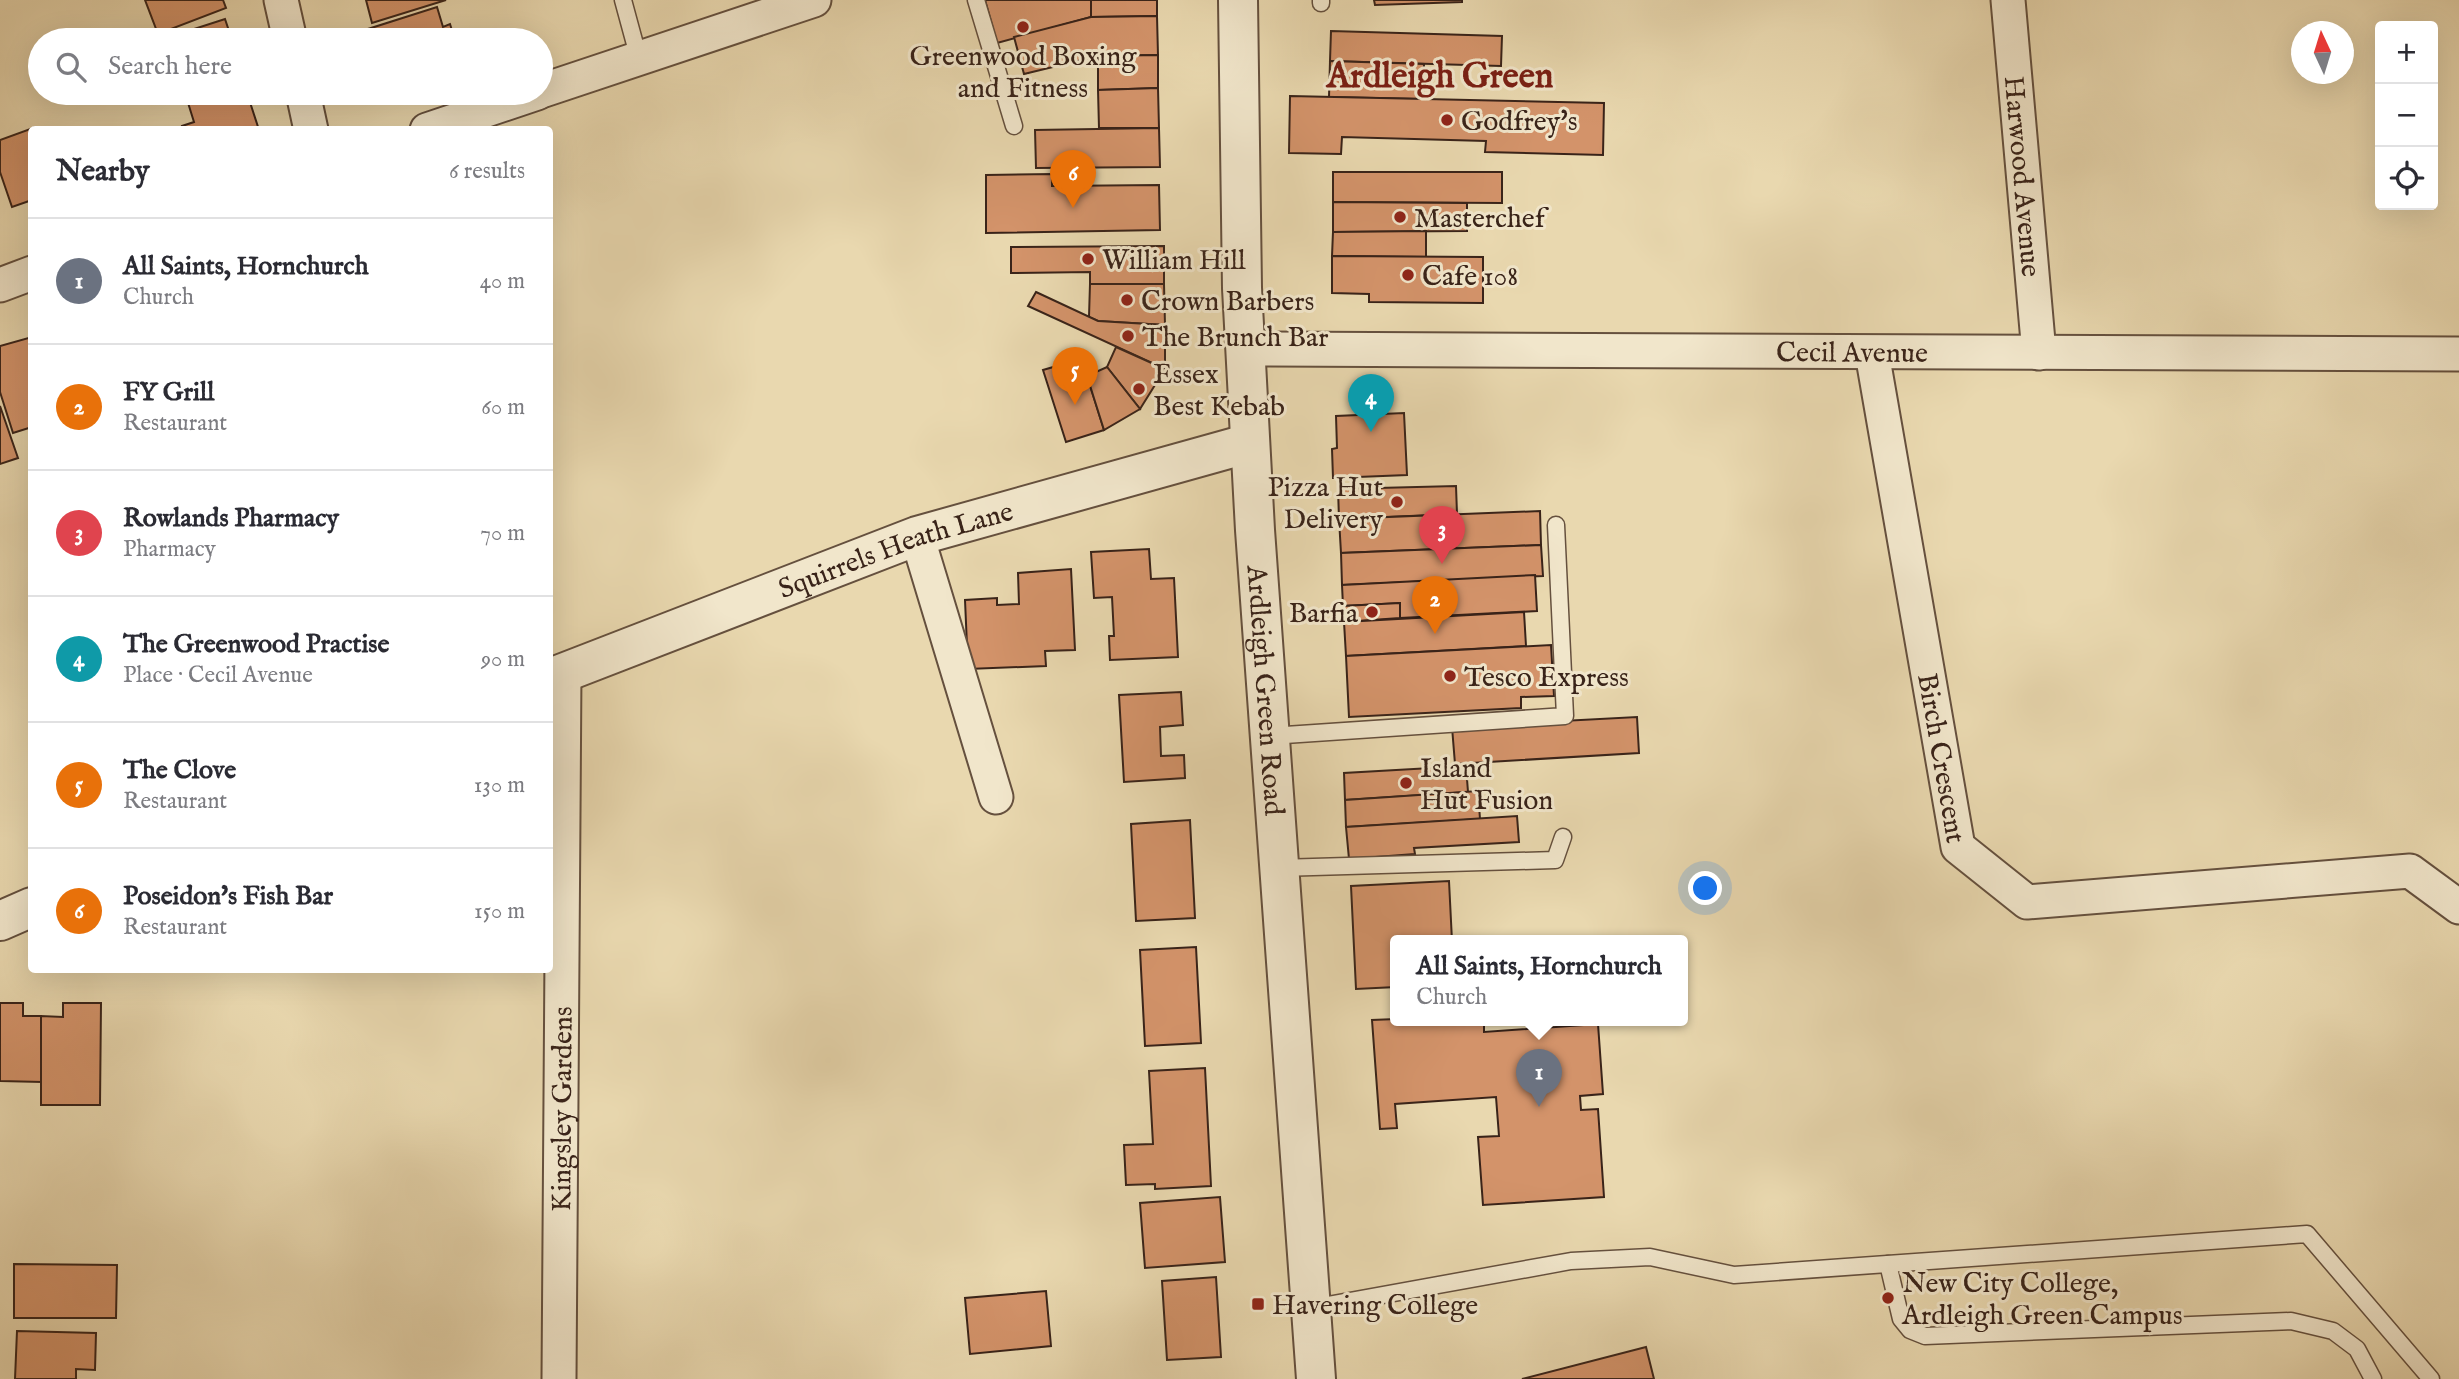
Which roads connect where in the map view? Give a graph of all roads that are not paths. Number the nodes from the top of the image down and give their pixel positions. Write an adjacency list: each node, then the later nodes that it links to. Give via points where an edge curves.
1 (281, 0): 7 (street)
2 (623, 0): 8 (lane)
3 (814, 0): 8 (street)
4 (975, 0): 12 (lane)
5 (1238, 0): 17 (street, Ardleigh Green Road)
6 (2008, 0): 19 (street, Harwood Avenue)
7 (287, 28)
8 (639, 59): 9 (street)
9 (553, 87)
10 (306, 105): 13 (street)
11 (501, 105): 14 (street)
12 (1014, 125)
13 (310, 126)
14 (440, 126)
15 (28, 274): 16 (street)
16 (0, 285)
17 (1245, 349): 18 (street, Cecil Avenue); 21 (street, Ardleigh Green Road)
18 (1872, 353): 19 (street, Cecil Avenue); 29 (street, Birch Crescent, via 1958,847 2027,902 2410,871)
19 (2039, 353): 20 (street, Cecil Avenue)
20 (2459, 354)
21 (1250, 443): 23 (street, Squirrels Heath Lane); 25 (street, Ardleigh Green Road)
22 (1556, 525): 25 (lane, via 1564,716)
23 (917, 536): 24 (street, Squirrels Heath Lane); 26 (street)
24 (557, 675): 34 (street, Kingsley Gardens)
25 (1270, 736): 28 (street, Ardleigh Green Road)
26 (996, 797)
27 (1563, 837): 28 (lane, via 1555,860)
28 (1279, 868): 33 (street, Ardleigh Green Road)
29 (2459, 907)
30 (28, 909): 31 (street)
31 (0, 921)
32 (1888, 1264): 33 (lane, via 1734,1275 1650,1257 1571,1261); 36 (lane, via 1901,1318 1910,1330 1925,1336 2291,1321 2333,1331 2357,1349); 37 (lane, via 2307,1234)
33 (1310, 1308): 35 (street, Ardleigh Green Road)
34 (559, 1379)
35 (1316, 1379)
36 (2373, 1379)
37 (2431, 1379)

